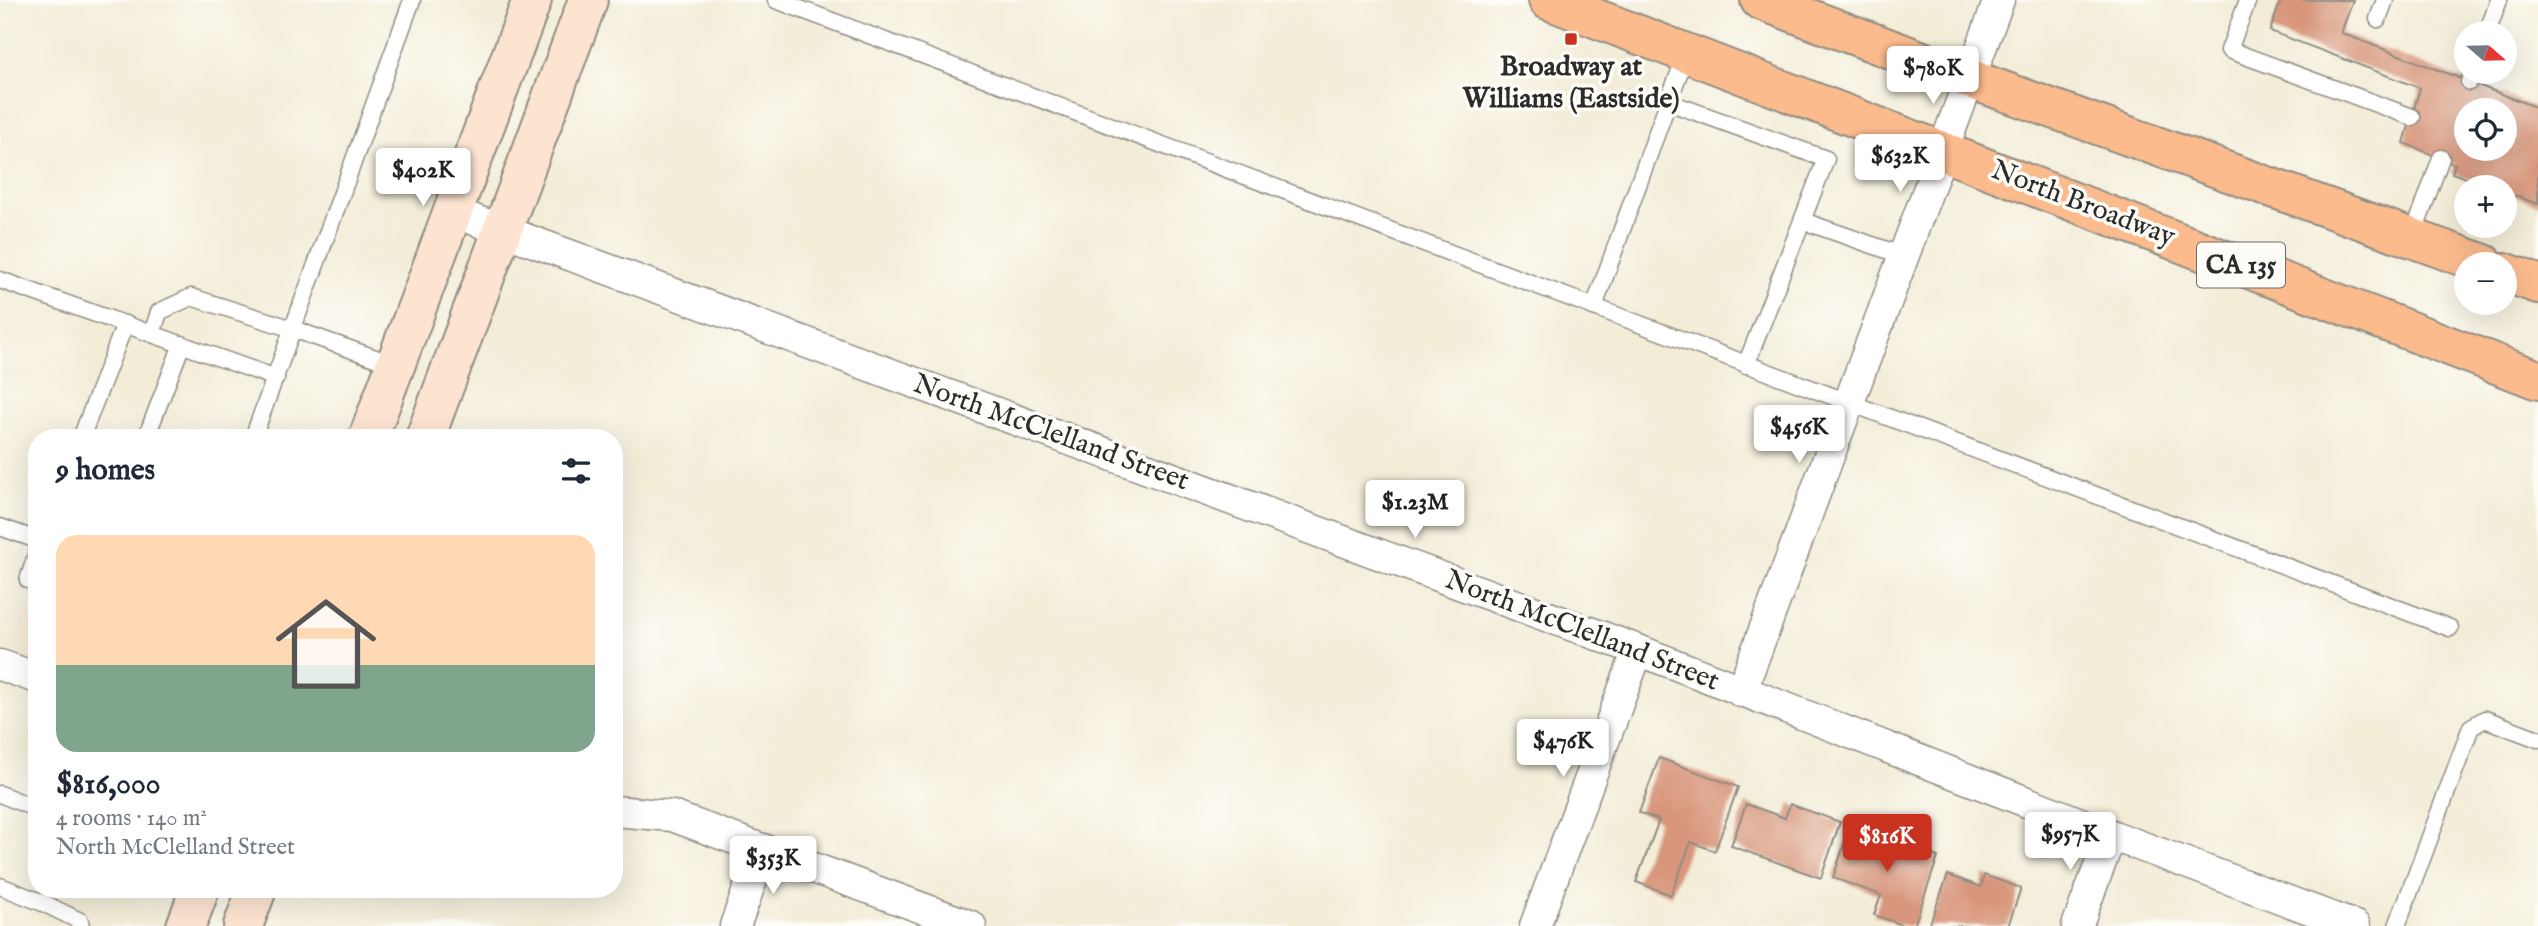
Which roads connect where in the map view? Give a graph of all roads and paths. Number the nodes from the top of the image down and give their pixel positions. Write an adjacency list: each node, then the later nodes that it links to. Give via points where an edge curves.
1 (412, 0): 30 (lane)
2 (532, 0): 19 (main road)
3 (588, 0): 21 (main road)
4 (776, 0): 28 (lane)
5 (1548, 0): 13 (main road, North Broadway / CA 135)
6 (1760, 0): 14 (main road)
7 (1999, 0): 14 (street)
8 (2248, 0): 16 (lane, via 2229,50)
9 (2385, 0): 11 (lane)
10 (2499, 0): 12 (lane)
11 (2378, 19)
12 (2491, 21)
13 (1687, 53): 15 (lane); 17 (main road, North Broadway / CA 135)
14 (1970, 79): 17 (street); 22 (main road)
15 (1668, 102): 20 (lane, via 1826,159); 28 (lane)
16 (2412, 117)
17 (1944, 150): 24 (street); 36 (main road, North Broadway / CA 135)
18 (2441, 158): 22 (lane)
19 (453, 212): 21 (street, North McClelland Street); 33 (main road)
20 (1803, 221): 24 (lane); 34 (lane)
21 (502, 231): 42 (main road); 46 (street, North McClelland Street)
22 (2412, 238): 23 (main road)
23 (2454, 253)
24 (1904, 256): 37 (street)
25 (2517, 277): 27 (main road)
26 (0, 279): 29 (lane)
27 (2538, 284)
28 (1594, 307): 34 (lane)
29 (125, 324): 31 (lane); 38 (lane)
30 (293, 329): 31 (lane, via 191,297 159,312); 33 (lane); 35 (lane)
31 (152, 334): 32 (lane)
32 (182, 344): 35 (lane); 39 (lane)
33 (395, 365): 41 (main road)
34 (1746, 365): 37 (lane)
35 (275, 378): 40 (lane)
36 (2538, 380)
37 (1849, 404): 45 (lane); 49 (street)
38 (84, 429)
39 (149, 429)
40 (257, 429)
41 (371, 429)
42 (428, 429)
43 (0, 527): 44 (lane)
44 (28, 537)
45 (2450, 628)
46 (1638, 650): 49 (street, North McClelland Street); 66 (street)
47 (0, 665): 48 (street)
48 (28, 675)
49 (1741, 692): 54 (street, North McClelland Street)
50 (2538, 739): 69 (lane, via 2485,719 2471,727)
51 (0, 794): 52 (lane)
52 (28, 805)
53 (623, 811): 55 (street, via 672,816)
54 (2111, 835): 67 (street); 68 (street, North McClelland Street)
55 (763, 849): 64 (street); 65 (street)
56 (0, 886): 57 (lane)
57 (28, 892)
58 (48, 898): 61 (lane)
59 (197, 898): 62 (main road)
60 (254, 898): 63 (main road)
61 (81, 926)
62 (186, 926)
63 (243, 926)
64 (735, 926)
65 (971, 926)
66 (1535, 926)
67 (2077, 926)
68 (2355, 926)
69 (2397, 926)

